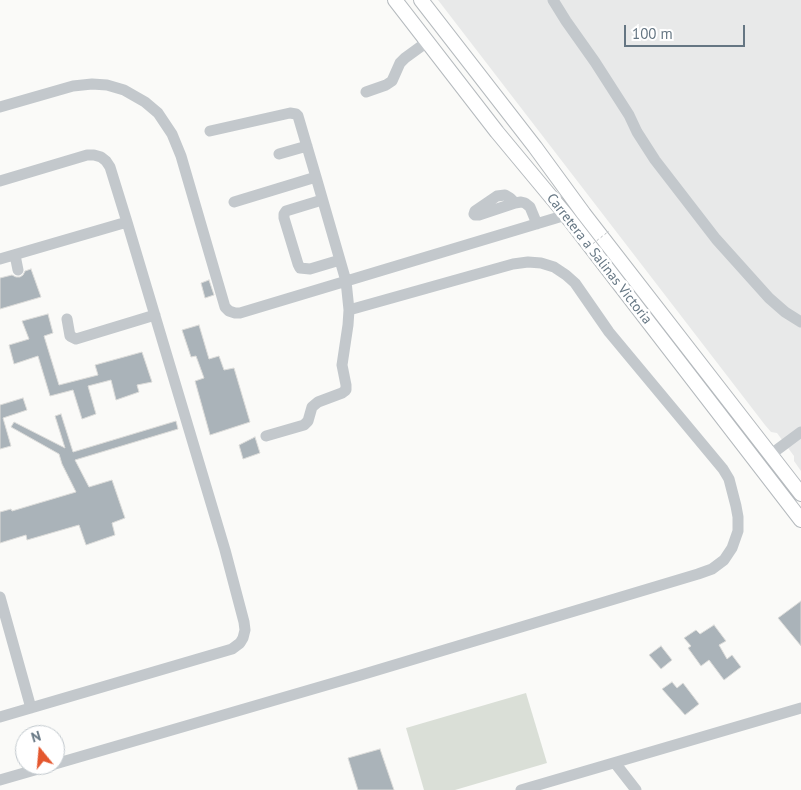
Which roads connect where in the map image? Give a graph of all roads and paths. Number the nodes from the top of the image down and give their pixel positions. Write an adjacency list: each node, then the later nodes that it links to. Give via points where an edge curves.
1 (395, 0): 4 (main road, Carretera a Salinas Victoria)
2 (421, 0): 31 (main road, Carretera a Salinas Victoria)
3 (553, 0): 28 (street, via 655,160 710,232 769,298)
4 (427, 42): 5 (street, via 400,63 392,81); 15 (main road, Carretera a Salinas Victoria)
5 (366, 92)
6 (0, 107): 24 (street, via 92,84 124,90 158,113 181,156 221,295 229,311 240,313)
7 (210, 131): 8 (street, via 294,113 298,116)
8 (307, 146): 9 (street); 10 (street)
9 (279, 154)
10 (316, 177): 12 (street); 13 (street)
11 (0, 181): 16 (street, via 87,155 101,157 110,167)
12 (322, 200): 22 (street); 22 (street, via 286,211 284,218 300,268 310,269)
13 (234, 202)
14 (515, 202): 17 (street, via 530,207)
15 (566, 215): 17 (street); 33 (main road, Carretera a Salinas Victoria)
16 (127, 222): 20 (street); 26 (street)
17 (537, 224): 24 (street)
18 (609, 231): 19 (path, bridge)
19 (584, 250)
20 (15, 255): 21 (street); 23 (street)
21 (0, 259)
22 (340, 260): 24 (street)
23 (18, 270)
24 (346, 281): 25 (street)
25 (349, 310): 30 (street, via 342,365 346,390 318,402 312,407 304,425); 38 (street, via 513,264 528,262 554,267 575,283 609,332 723,469 738,516 738,531 732,548 724,560 698,574)
26 (155, 315): 27 (street, via 76,339 70,336); 35 (street, via 225,550 244,622 244,638 232,649)
27 (66, 319)
28 (801, 322)
29 (801, 432): 31 (street)
30 (266, 436)
31 (770, 455): 32 (main road, Carretera a Salinas Victoria)
32 (801, 494)
33 (801, 520)
34 (0, 597): 35 (street)
35 (31, 708): 37 (street)
36 (800, 711): 39 (street)
37 (0, 718)
38 (65, 762)
39 (614, 763): 42 (street); 43 (street)
40 (18, 775): 41 (street)
41 (0, 780)
42 (521, 790)
43 (636, 790)

